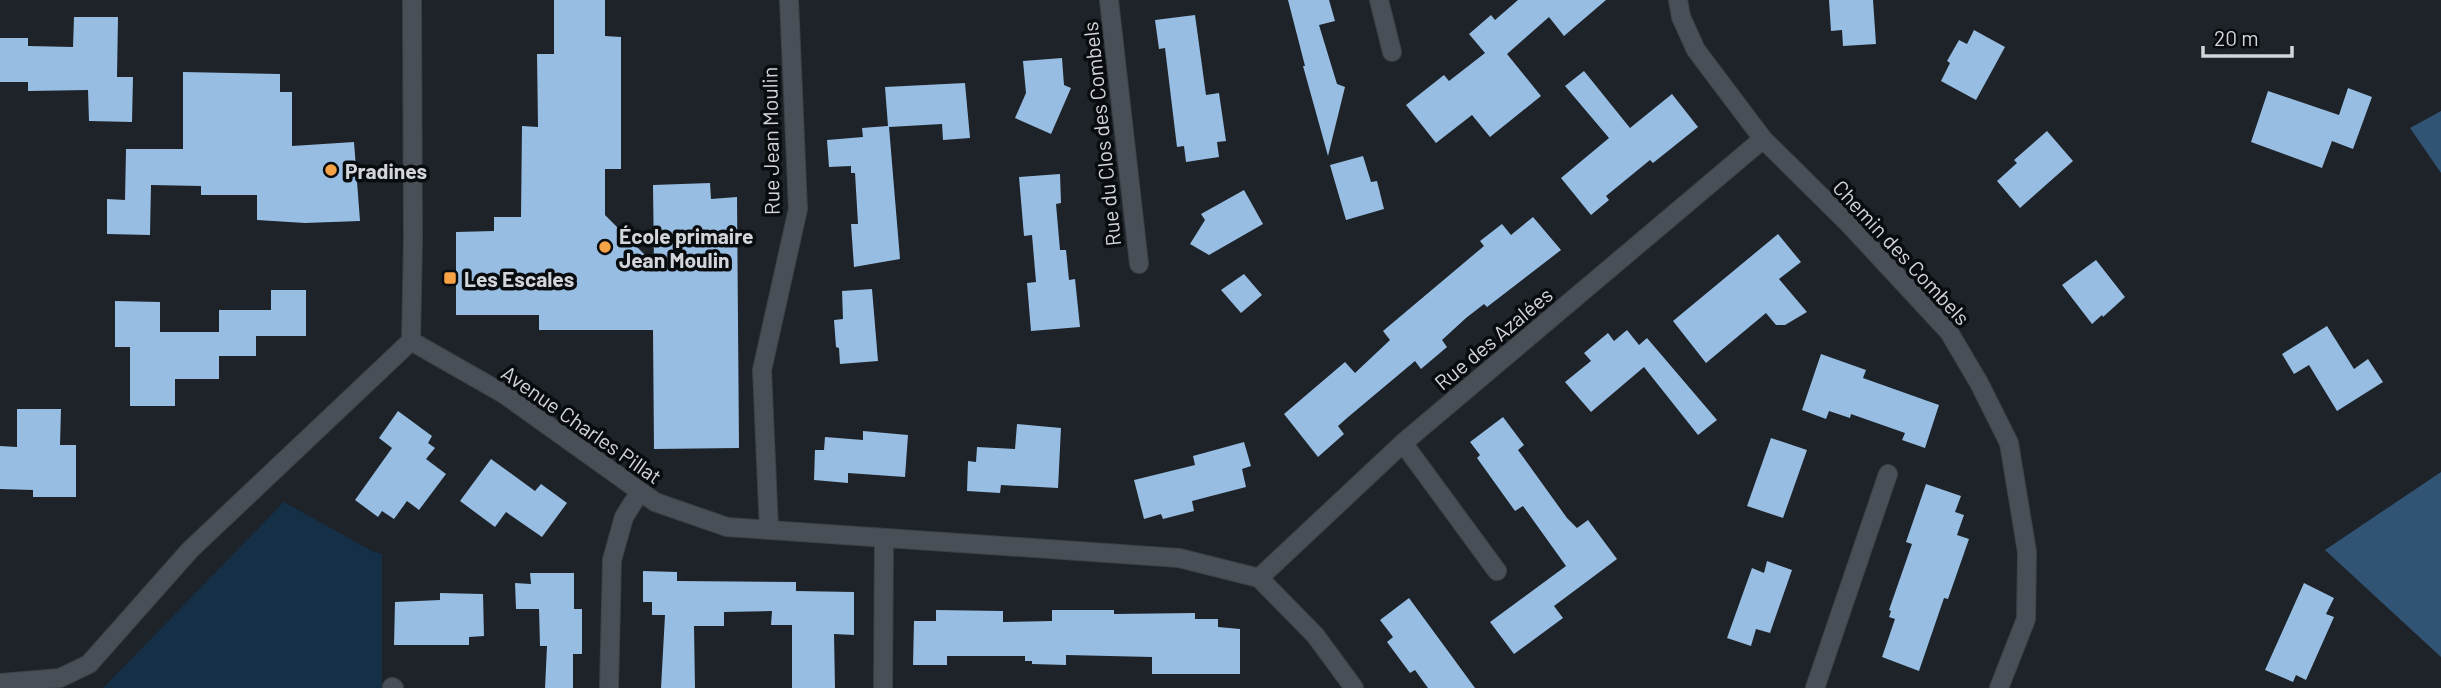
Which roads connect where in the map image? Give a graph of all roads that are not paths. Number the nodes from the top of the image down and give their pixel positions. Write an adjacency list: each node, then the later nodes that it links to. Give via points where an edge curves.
1 (412, 0): 9 (street)
2 (789, 0): 13 (street, Rue Jean Moulin, via 797,209 762,370)
3 (1109, 0): 8 (street, Rue du Clos des Combels)
4 (1379, 0): 6 (street)
5 (1678, 0): 7 (street, Chemin des Combels, via 1696,50)
6 (1392, 51)
7 (1763, 139): 10 (street, Rue des Azalées); 23 (street, Chemin des Combels, via 1949,332 2008,443 2027,552 2026,620)
8 (1139, 264)
9 (411, 341): 12 (street, Avenue Charles Pillat, via 504,394); 18 (street, via 190,550 89,664)
10 (1403, 443): 15 (street); 16 (street, Rue des Azalées)
11 (1888, 474): 22 (street)
12 (639, 493): 13 (street, Avenue Charles Pillat, via 727,527); 19 (street, via 624,517 612,560)
13 (769, 530): 14 (street, Avenue Charles Pillat)
14 (884, 538): 16 (street, Avenue Charles Pillat, via 1179,558); 20 (street)
15 (1497, 571)
16 (1259, 578): 21 (street, via 1315,635)
17 (0, 683): 18 (street)
18 (62, 683)
19 (608, 688)
20 (883, 688)
21 (1354, 688)
22 (1815, 688)
23 (1999, 688)

